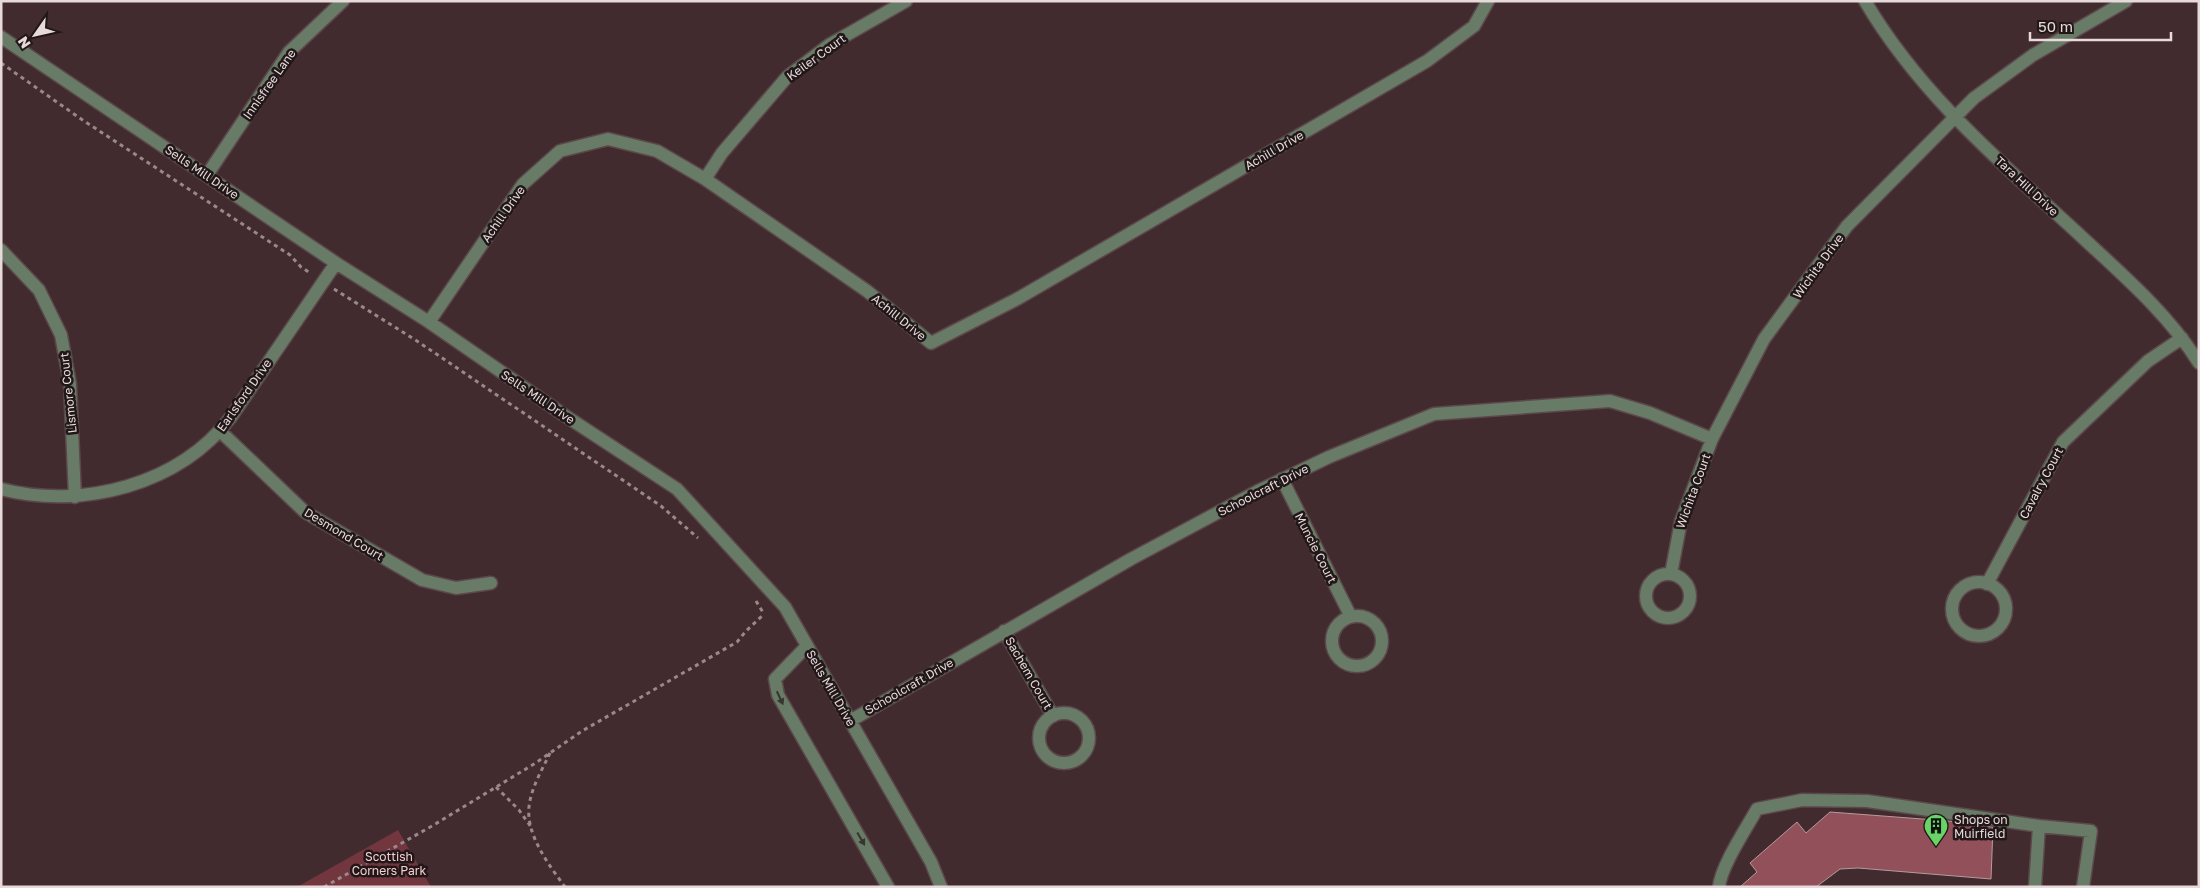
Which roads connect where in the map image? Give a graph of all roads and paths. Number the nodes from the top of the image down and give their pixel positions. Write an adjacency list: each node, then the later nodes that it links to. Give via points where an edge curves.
1 (343, 1): 9 (street, Innisfree Lane, via 289,52)
2 (906, 1): 10 (street, Keiler Court, via 829,45 787,77 722,153)
3 (1488, 1): 10 (street, Achill Drive, via 1474,26 1427,61 1017,299 931,343 867,291)
4 (1865, 1): 8 (street, Tara Hill Drive, via 1908,65)
5 (2126, 1): 8 (street, Wichita Drive, via 2033,54)
6 (1, 36): 9 (street, Sells Mill Drive)
7 (1, 63): 13 (path, via 290,255 301,267)
8 (1954, 116): 15 (street, Tara Hill Drive, via 2115,267 2164,315); 18 (street, Wichita Drive, via 1847,226 1764,340)
9 (207, 175): 12 (street, Sells Mill Drive)
10 (705, 179): 14 (street, Achill Drive, via 657,151 608,139 560,151 523,184)
11 (1, 250): 21 (street, Lismore Court, via 38,290 61,335 70,384)
12 (336, 263): 13 (street, Earlsford Drive); 14 (street, Sells Mill Drive)
13 (323, 281): 17 (street, Earlsford Drive); 22 (path, via 661,506)
14 (429, 322): 27 (street, Sells Mill Drive, via 677,489)
15 (2182, 338): 16 (street, Tara Hill Drive); 25 (street, Cavalry Court, via 2148,361 2063,442)
16 (2199, 363)
17 (220, 431): 21 (street, Earlsford Drive, via 186,460 133,487); 24 (street, Desmond Court, via 305,512 422,580 456,588)
18 (1712, 439): 19 (street, Schoolcraft Drive, via 1650,413 1610,401 1434,414); 23 (street, Wichita Court, via 1681,521)
19 (1282, 479): 29 (street, Muncie Court); 30 (street, Schoolcraft Drive)
20 (1, 489): 21 (street, Earlsford Drive, via 25,496)
21 (75, 497)
22 (703, 542)
23 (1671, 574)
24 (491, 583)
25 (1987, 584): 25 (street, via 1969,584 1956,596 1952,605 1955,623 1968,634 1985,636 2004,619 2004,602 1995,588)
26 (752, 593): 28 (path)
27 (780, 602): 28 (path); 31 (street, Sells Mill Drive)
28 (764, 614): 34 (path, via 737,642)
29 (1351, 617)
30 (1004, 631): 32 (street, Sachem Court); 33 (street, Schoolcraft Drive)
31 (807, 646): 33 (street, Sells Mill Drive); 40 (street, one-way to 40, via 775,678 778,695)
32 (1053, 716)
33 (850, 721): 41 (street, Sells Mill Drive, via 931,862)
34 (550, 753): 35 (path); 37 (path, via 534,786 529,807)
35 (496, 787): 37 (path); 38 (path)
36 (2040, 826): 42 (street, via 1867,802 1802,800 1757,809 1733,852); 43 (street); 44 (street, via 2091,831)
37 (531, 827): 39 (path)
38 (324, 887)
39 (564, 887)
40 (888, 887)
41 (941, 887)
42 (1719, 887)
43 (2035, 887)
44 (2083, 887)

